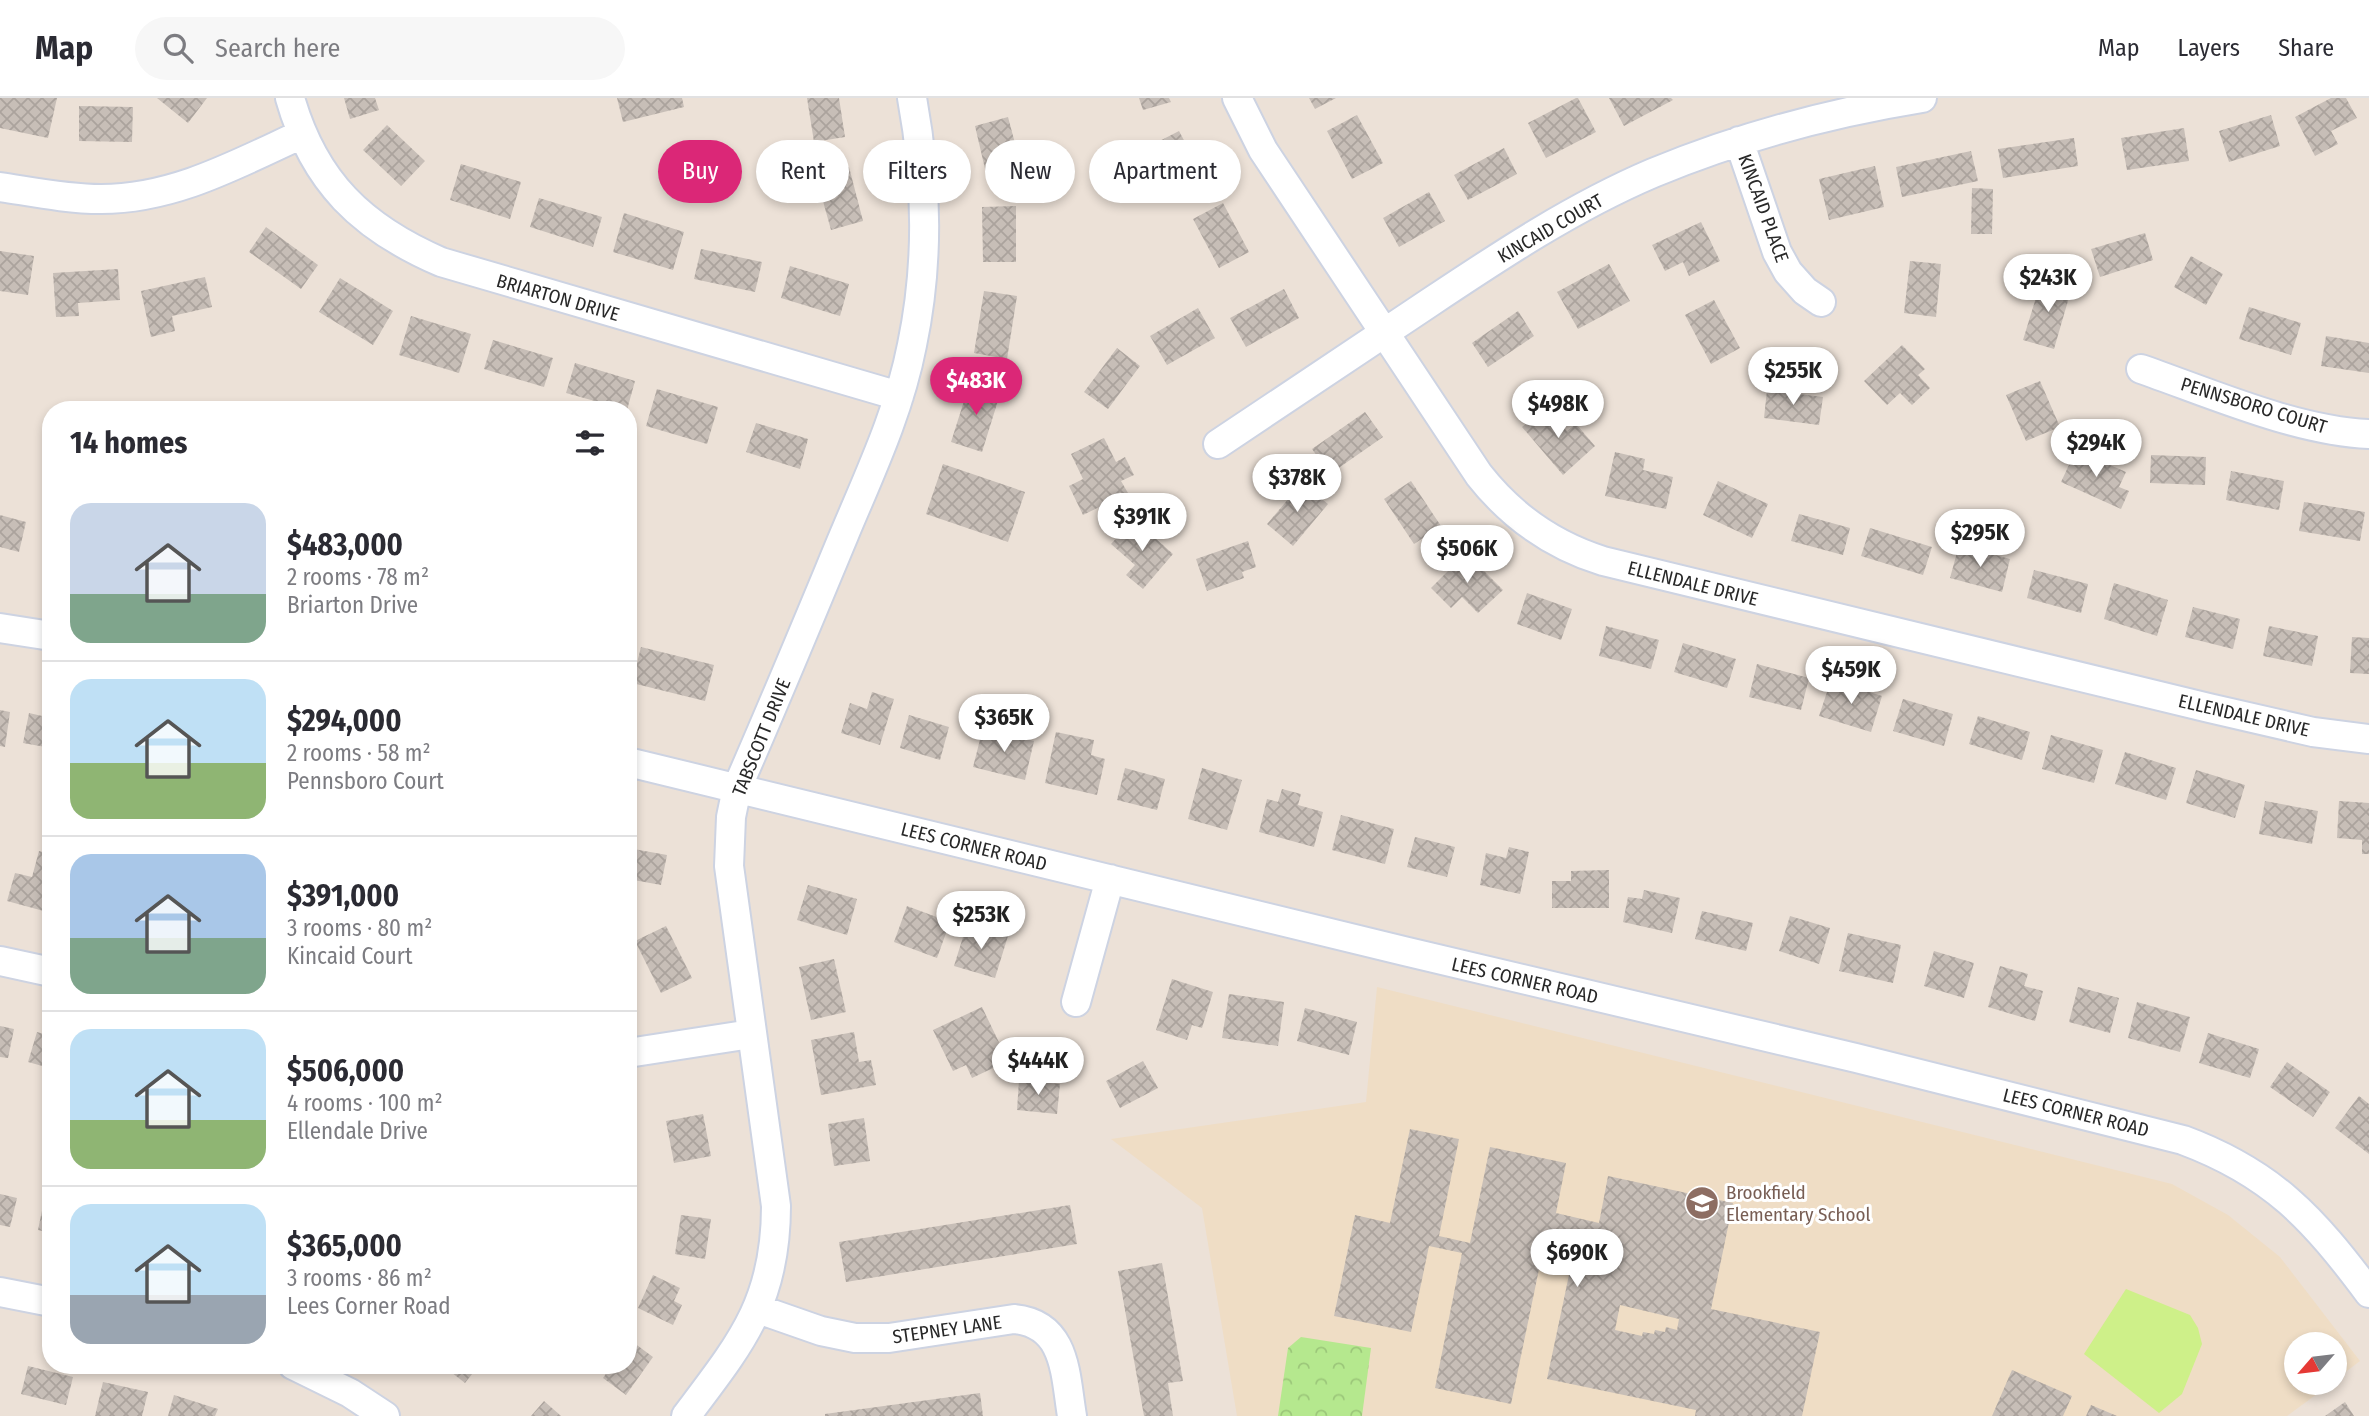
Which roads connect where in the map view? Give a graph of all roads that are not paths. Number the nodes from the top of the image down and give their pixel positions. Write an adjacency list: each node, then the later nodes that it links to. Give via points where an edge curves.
1 (290, 98): 5 (street, BRIARTON DRIVE)
2 (912, 98): 11 (street, TABSCOTT DRIVE, via 924,222 922,276)
3 (1237, 98): 9 (street, ELLENDALE DRIVE, via 1263,150)
4 (1922, 98): 6 (street, KINCAID COURT, via 1850,111)
5 (302, 134): 7 (street, via 169,191 102,199); 11 (street, BRIARTON DRIVE, via 323,172 352,208 409,248 441,262)
6 (1739, 141): 8 (street, KINCAID PLACE, via 1777,252 1788,272); 9 (street, KINCAID COURT, via 1588,204 1514,246)
7 (0, 187)
8 (1821, 302)
9 (1384, 332): 13 (street, KINCAID COURT); 16 (street, ELLENDALE DRIVE, via 1494,494 1515,515 1566,548 1603,561 2209,708 2314,732)
10 (2141, 369): 12 (street, PENNSBORO COURT, via 2289,419)
11 (900, 396): 18 (street, TABSCOTT DRIVE)
12 (2369, 434)
13 (1218, 444)
14 (0, 628): 15 (street)
15 (42, 635)
16 (2369, 739)
17 (637, 764): 18 (street, LEES CORNER ROAD)
18 (737, 788): 19 (street, LEES CORNER ROAD); 23 (street, TABSCOTT DRIVE, via 729,866)
19 (1110, 879): 22 (street); 26 (street, LEES CORNER ROAD, via 2183,1140 2233,1161 2278,1191 2318,1227)
20 (0, 961): 21 (street)
21 (42, 970)
22 (1076, 1002)
23 (751, 1034): 24 (street); 28 (street, TABSCOTT DRIVE, via 776,1206 774,1249)
24 (637, 1052)
25 (0, 1292): 27 (street)
26 (2369, 1293)
27 (42, 1300)
28 (758, 1309): 31 (street, TABSCOTT DRIVE, via 727,1362); 32 (street, STEPNEY LANE, via 855,1338 889,1338 1014,1319 1037,1325 1049,1334 1062,1356)
29 (311, 1374): 30 (street)
30 (385, 1416)
31 (686, 1416)
32 (1072, 1416)

